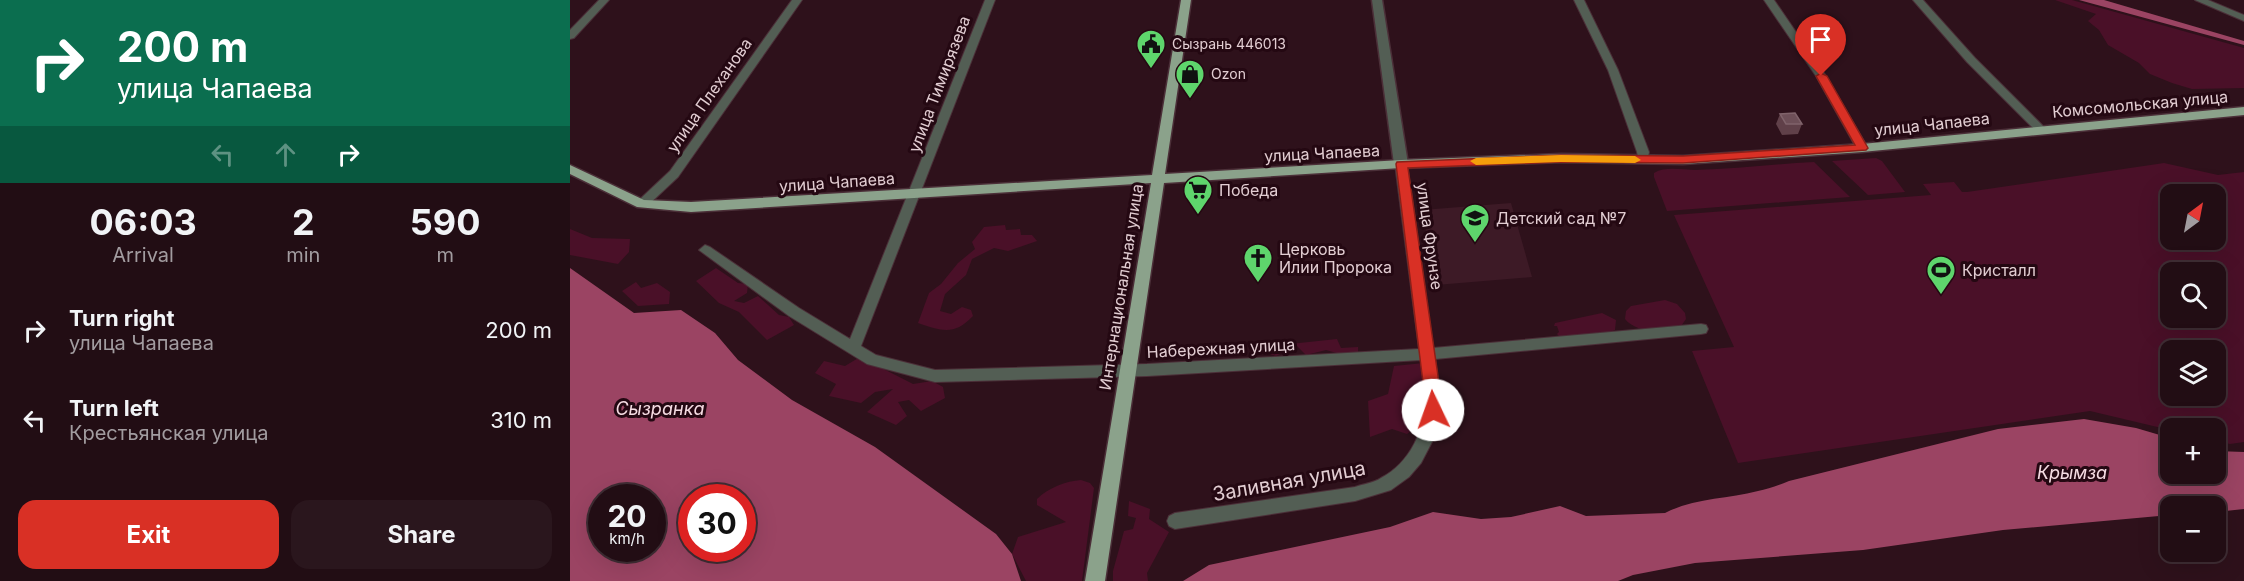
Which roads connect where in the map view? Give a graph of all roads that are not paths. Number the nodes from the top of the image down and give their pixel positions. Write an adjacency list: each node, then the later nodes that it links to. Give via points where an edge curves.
1 (604, 0): 11 (street)
2 (796, 0): 20 (street, улица Плеханова, via 674,174)
3 (990, 0): 19 (street, улица Тимирязева)
4 (1186, 0): 18 (main road, Интернациональная улица)
5 (1377, 0): 16 (street, улица Фрунзе)
6 (1579, 0): 15 (street, via 1613,70)
7 (1769, 0): 14 (street, via 1821,76)
8 (1918, 0): 13 (street)
9 (2200, 0): 10 (street)
10 (2244, 18)
11 (570, 36)
12 (2244, 111): 13 (main road, Комсомольская улица)
13 (2040, 129): 14 (main road, улица Чапаева)
14 (1862, 148): 15 (main road, улица Чапаева)
15 (1643, 160): 16 (main road, улица Чапаева, via 1561,158)
16 (1401, 164): 18 (main road, улица Чапаева); 24 (street, улица Фрунзе)
17 (570, 169): 20 (main road)
18 (1159, 179): 19 (main road, улица Чапаева); 25 (main road, Интернациональная улица)
19 (914, 194): 20 (main road, улица Чапаева, via 703,207); 23 (street, улица Тимирязева)
20 (642, 204)
21 (705, 250): 23 (street, Набережная улица)
22 (1701, 329): 24 (street, Набережная улица)
23 (853, 349): 25 (street, Набережная улица, via 872,360 935,376)
24 (1428, 354): 25 (street, Набережная улица); 26 (street, улица Фрунзе, via 1433,398)
25 (1127, 370): 28 (main road, Интернациональная улица)
26 (1425, 440): 27 (street, Заливная улица, via 1403,472 1385,485 1355,494)
27 (1175, 521)
28 (1095, 581)

